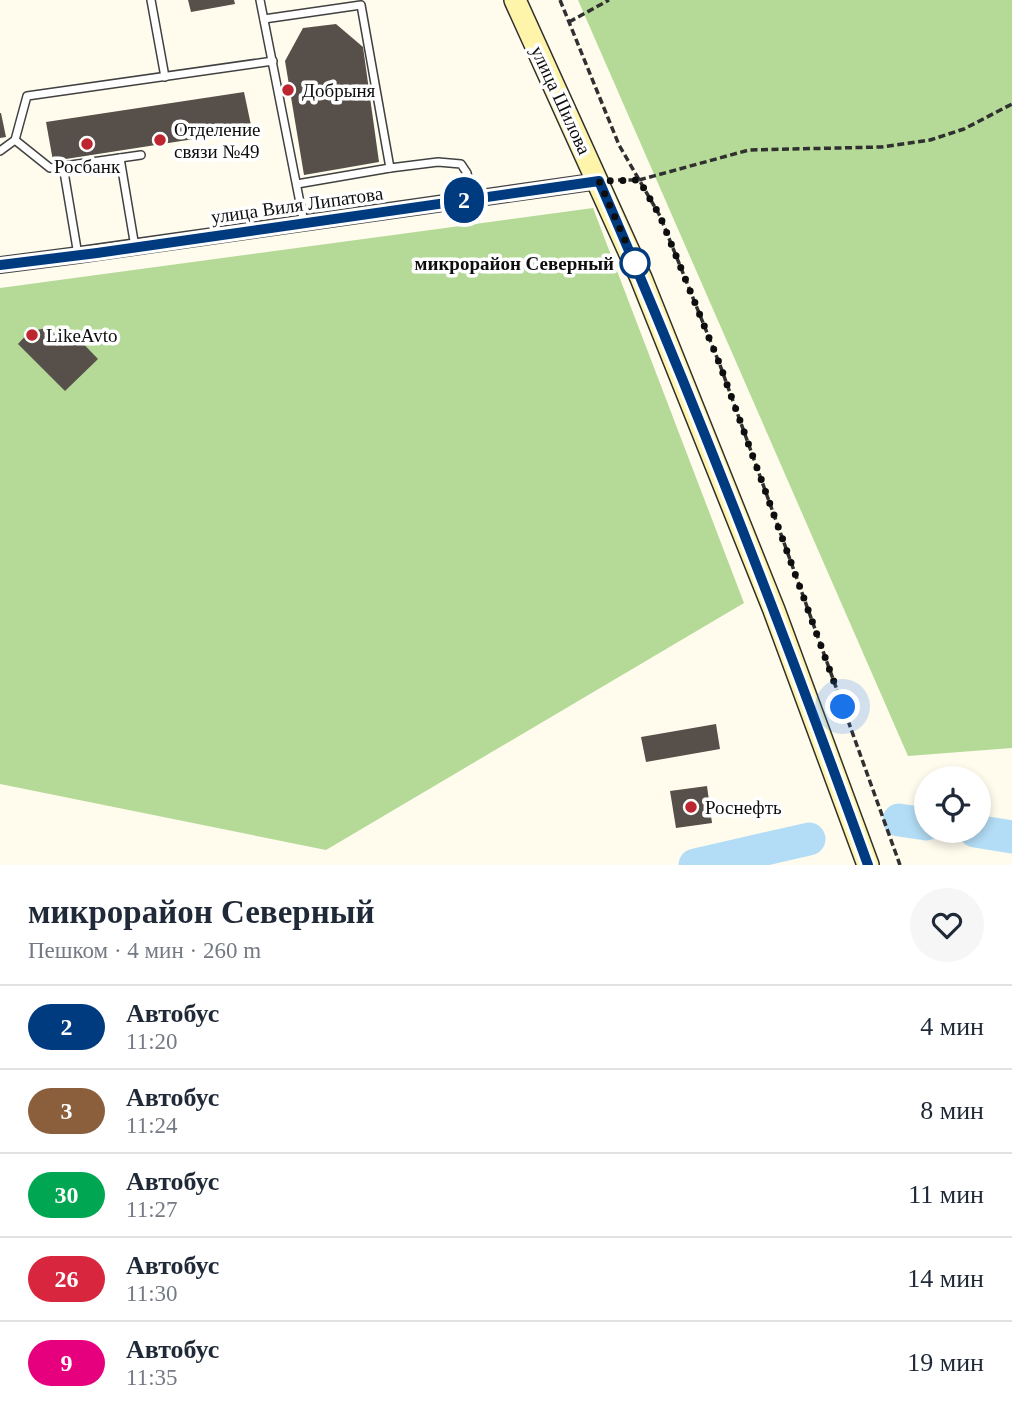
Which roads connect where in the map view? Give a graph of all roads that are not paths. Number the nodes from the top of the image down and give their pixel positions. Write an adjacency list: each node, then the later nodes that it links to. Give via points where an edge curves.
1 (151, 0): 7 (lane)
2 (260, 0): 5 (lane)
3 (515, 0): 14 (main road, улица Шилова)
4 (363, 3): 5 (lane); 13 (lane)
5 (264, 19): 6 (lane)
6 (273, 61): 7 (lane); 15 (lane)
7 (165, 77): 8 (lane, via 27,96)
8 (15, 140): 9 (lane); 12 (lane, via 50,169)
9 (0, 151)
10 (141, 155): 11 (lane)
11 (120, 158): 12 (lane); 18 (lane)
12 (63, 166): 19 (lane)
13 (390, 168): 15 (lane); 16 (lane, via 461,164)
14 (599, 181): 16 (street, улица Виля Липатова); 21 (main road, улица Шилова, via 774,610)
15 (297, 184): 17 (lane)
16 (472, 199): 17 (street, улица Виля Липатова)
17 (304, 223): 18 (street, улица Виля Липатова)
18 (135, 247): 19 (street, улица Виля Липатова)
19 (78, 255): 20 (street, улица Виля Липатова)
20 (0, 265)
21 (868, 865)

